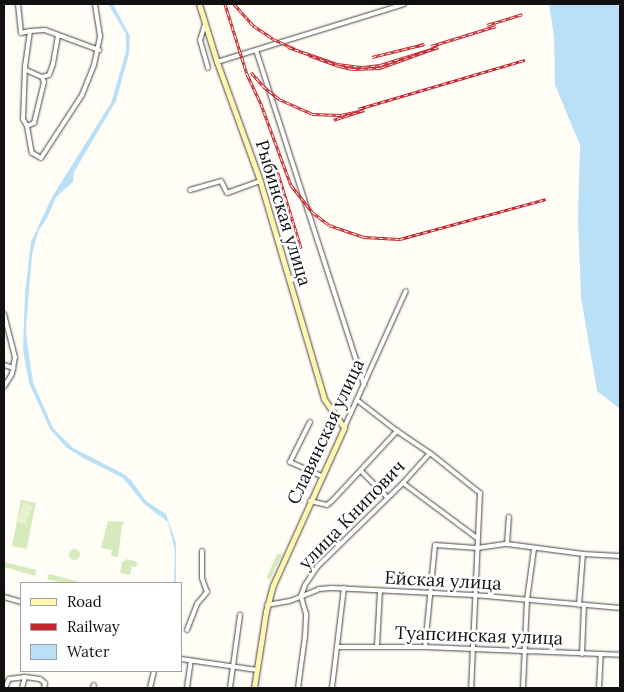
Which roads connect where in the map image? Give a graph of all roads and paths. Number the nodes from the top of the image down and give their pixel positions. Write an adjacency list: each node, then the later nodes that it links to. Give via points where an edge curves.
1 (18, 4): 6 (street, via 21,33)
2 (95, 4): 8 (street)
3 (200, 4): 5 (main road, Рыбинская улица)
4 (404, 4): 9 (street)
5 (205, 24): 10 (main road, Рыбинская улица); 11 (street, via 200,40)
6 (30, 31): 7 (street, via 45,30); 12 (street)
7 (58, 35): 8 (street); 13 (street, via 49,75)
8 (99, 50): 14 (street, via 82,95 41,158 32,153)
9 (256, 50): 10 (street); 21 (street)
10 (217, 62): 15 (main road, Рыбинская улица)
11 (208, 68)
12 (26, 70): 13 (street); 14 (street, via 23,119)
13 (42, 77): 14 (street, via 44,82 34,123)
14 (27, 126)
15 (260, 181): 16 (street, via 227,193 221,181); 25 (main road, Рыбинская улица, via 324,399)
16 (190, 190)
17 (406, 291): 21 (street, Славянская улица)
18 (4, 314): 20 (street, via 15,357)
19 (4, 365): 20 (street)
20 (14, 368): 22 (street)
21 (364, 385): 23 (street, Славянская улица)
22 (4, 387)
23 (357, 400): 25 (street, Славянская улица); 26 (street)
24 (310, 422): 29 (street, via 290,462)
25 (344, 428): 29 (main road, Славянская улица)
26 (397, 431): 27 (street); 28 (street)
27 (430, 453): 30 (street, улица Книпович); 34 (street, via 480,493)
28 (361, 471): 31 (street); 32 (street, via 327,505)
29 (321, 476): 32 (main road, Славянская улица)
30 (403, 484): 31 (street, улица Книпович); 34 (street)
31 (388, 498): 45 (street, улица Книпович, via 318,566 305,585)
32 (310, 501): 49 (main road, Славянская улица)
33 (509, 518): 35 (street)
34 (478, 538): 36 (street)
35 (507, 544): 36 (street); 37 (street)
36 (477, 548): 43 (street, via 435,545); 44 (street)
37 (534, 549): 39 (street); 47 (street)
38 (202, 551): 53 (street, via 202,578 207,592 197,604)
39 (583, 554): 40 (street); 50 (street)
40 (620, 556)
41 (344, 588): 42 (street, Ейская улица); 45 (street, Ейская улица, via 319,589); 55 (street)
42 (380, 591): 43 (street, Ейская улица); 54 (street)
43 (431, 592): 44 (street, Ейская улица); 56 (street)
44 (474, 595): 47 (street, Ейская улица); 57 (street)
45 (302, 596): 49 (street, Ейская улица, via 281,604); 75 (street, улица Книпович, via 306,620)
46 (4, 597): 48 (street)
47 (527, 600): 50 (street, Ейская улица); 58 (street)
48 (20, 602)
49 (267, 605): 65 (main road, Славянская улица)
50 (581, 605): 51 (street, Ейская улица); 59 (street)
51 (620, 608)
52 (240, 615): 64 (street)
53 (187, 630)
54 (377, 646): 55 (street, Туапсинская улица); 56 (street, Туапсинская улица)
55 (337, 647): 76 (street)
56 (425, 647): 57 (street, Туапсинская улица)
57 (474, 650): 58 (street, Туапсинская улица); 77 (street)
58 (525, 652): 59 (street, Туапсинская улица); 78 (street)
59 (582, 654): 60 (street, Туапсинская улица)
60 (601, 655): 61 (street, Туапсинская улица); 79 (street)
61 (620, 655)
62 (182, 659): 63 (street)
63 (191, 661): 64 (street); 72 (street)
64 (234, 666): 65 (street); 73 (street)
65 (257, 670): 74 (main road, Славянская улица)
66 (154, 672): 71 (street)
67 (25, 677): 68 (street, via 10,679); 69 (street); 70 (street, via 40,679 45,683)
68 (5, 688)
69 (22, 688)
70 (44, 688)
71 (150, 688)
72 (187, 688)
73 (230, 688)
74 (254, 688)
75 (298, 688)
76 (332, 688)
77 (471, 688)
78 (523, 688)
79 (599, 688)

